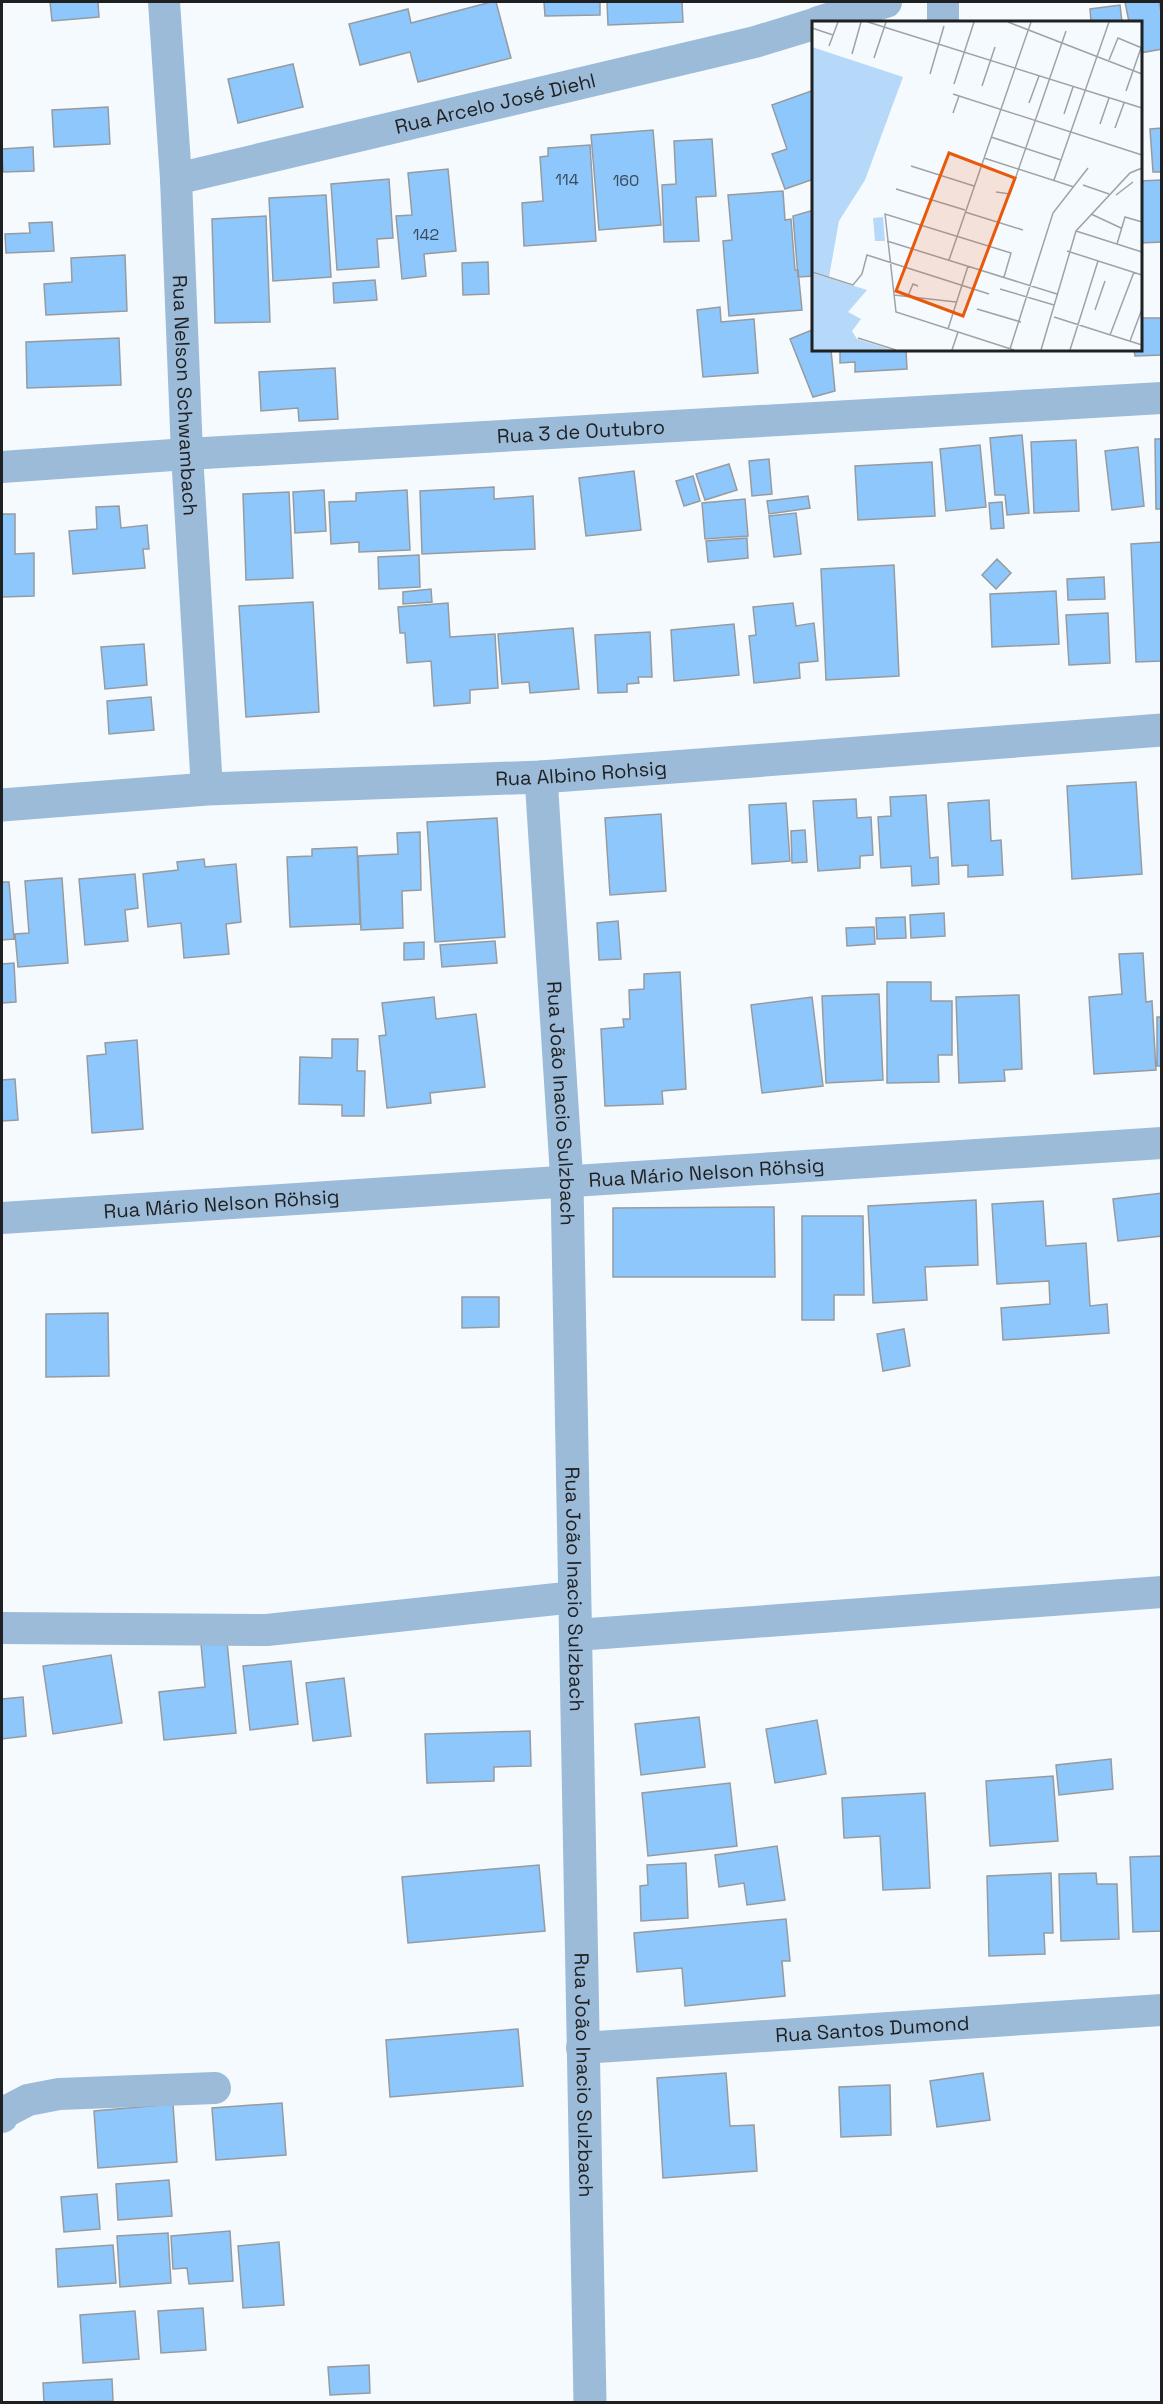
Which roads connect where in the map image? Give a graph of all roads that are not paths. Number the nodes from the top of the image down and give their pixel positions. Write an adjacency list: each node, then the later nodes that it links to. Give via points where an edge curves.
1 (164, 2): 7 (street, Rua Nelson Schwambach)
2 (886, 2): 4 (street)
3 (943, 2): 5 (street)
4 (821, 21)
5 (943, 21)
6 (812, 24): 7 (street, Rua Arcelo José Diehl, via 755,42)
7 (176, 179): 9 (street, Rua Nelson Schwambach)
8 (1161, 398): 9 (street, Rua 3 de Outubro)
9 (187, 454): 10 (street, Rua 3 de Outubro); 13 (street, Rua Nelson Schwambach)
10 (2, 467)
11 (1161, 730): 12 (street, Rua Albino Rohsig)
12 (541, 777): 13 (street, Rua Albino Rohsig); 16 (street, Rua João Inacio Sulzbach)
13 (207, 789): 14 (street, Rua Albino Rohsig)
14 (2, 806)
15 (1161, 1143): 16 (street, Rua Mário Nelson Röhsig)
16 (567, 1183): 17 (street, Rua Mário Nelson Röhsig); 19 (street, Rua João Inacio Sulzbach)
17 (2, 1218)
18 (1161, 1592): 21 (street)
19 (575, 1598): 20 (street, via 267,1630); 21 (street, Rua João Inacio Sulzbach)
20 (2, 1628)
21 (576, 1635): 23 (street, Rua João Inacio Sulzbach)
22 (1161, 2010): 23 (street, Rua Santos Dumond)
23 (582, 2048): 26 (street, Rua João Inacio Sulzbach)
24 (215, 2088): 25 (street, via 59,2094 28,2100)
25 (2, 2116)
26 (590, 2403)

